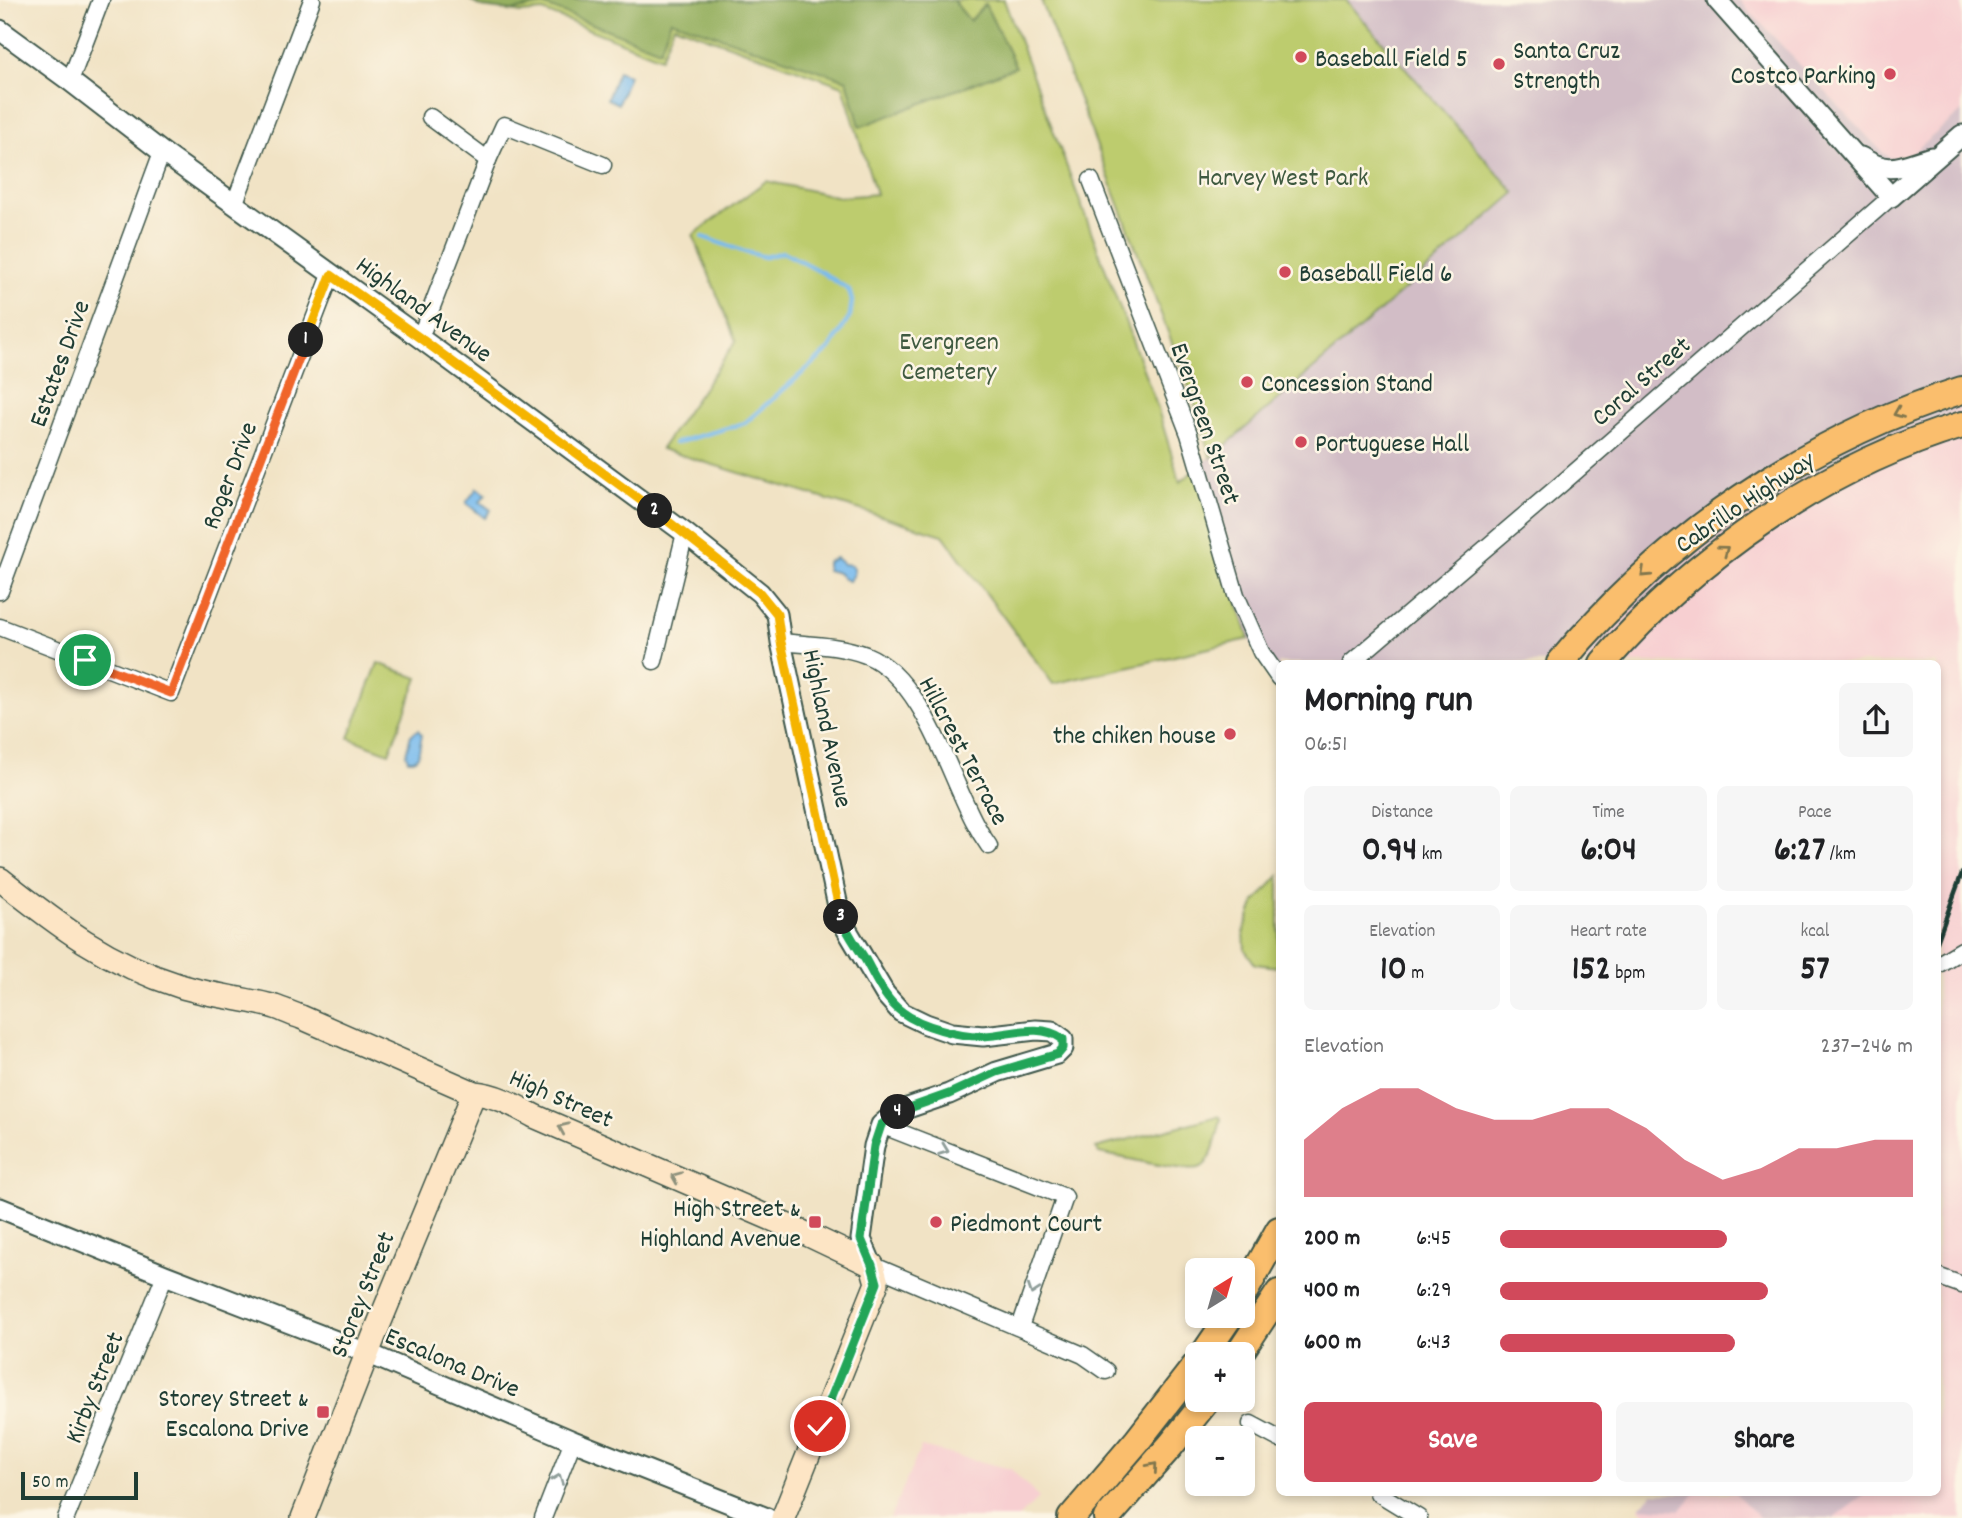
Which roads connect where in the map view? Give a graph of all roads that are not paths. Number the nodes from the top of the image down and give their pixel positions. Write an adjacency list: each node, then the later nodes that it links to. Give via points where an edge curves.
1 (100, 0): 5 (street)
2 (312, 0): 15 (street)
3 (1717, 0): 8 (street)
4 (0, 30): 5 (street, Highland Avenue)
5 (70, 81): 9 (street, Highland Avenue)
6 (430, 117): 11 (street)
7 (1962, 135): 10 (street, Coral Street)
8 (1848, 149): 10 (street, via 1875,166 1891,169); 14 (street)
9 (162, 152): 15 (street, Highland Avenue); 21 (street, Estates Drive)
10 (1940, 154): 14 (street, Coral Street)
11 (488, 160): 12 (street, via 504,125); 17 (street)
12 (603, 165)
13 (1091, 180): 28 (street, Evergreen Street, via 1189,434 1236,595 1261,652)
14 (1891, 197): 24 (street, Coral Street)
15 (234, 205): 16 (street, Highland Avenue)
16 (331, 275): 17 (street, Highland Avenue); 22 (street, Roger Drive, via 171,693)
17 (420, 338): 20 (street, Highland Avenue)
18 (1962, 390): 25 (highway, Cabrillo Highway, one-way to 25, via 1850,435 1733,503 1652,567)
19 (1962, 425): 26 (highway, Cabrillo Highway, one-way to 19, via 1686,580 1767,519 1866,464)
20 (685, 533): 23 (street, Highland Avenue, via 760,593 777,614); 27 (street)
21 (0, 591)
22 (0, 627)
23 (781, 642): 29 (street, Hillcrest Terrace, via 843,648 869,656 891,670 927,720); 34 (street, Highland Avenue, via 841,920 885,994 901,1012 952,1033 983,1036 1037,1030 1052,1031 1063,1039 1058,1054 997,1072 896,1112)
24 (1355, 660)
25 (1563, 660)
26 (1606, 660)
27 (654, 661)
28 (1276, 674)
29 (989, 846)
30 (0, 879): 33 (main road, High Street, via 76,937 141,973 183,988 274,1007)
31 (1962, 950): 32 (street)
32 (1941, 963)
33 (474, 1093): 37 (main road, High Street, one-way to 33, via 501,1098); 45 (main road, Storey Street)
34 (881, 1125): 37 (street, via 861,1239); 43 (street, one-way to 43, via 1065,1196)
35 (0, 1208): 39 (street, Escalona Drive)
36 (1276, 1235): 38 (highway)
37 (872, 1265): 43 (street, High Street); 58 (main road, via 877,1283)
38 (1255, 1273)
39 (165, 1275): 45 (street, Escalona Drive); 54 (street, Kirby Street)
40 (1941, 1277): 41 (street)
41 (1962, 1285)
42 (1276, 1298): 44 (highway)
43 (1020, 1327): 46 (street, High Street)
44 (1248, 1342)
45 (367, 1353): 51 (street, Escalona Drive); 55 (main road, Storey Street)
46 (1105, 1371)
47 (1185, 1380): 59 (highway)
48 (1197, 1412): 60 (highway, one-way to 48)
49 (1251, 1424): 50 (street)
50 (1276, 1437)
51 (573, 1441): 56 (street, one-way to 51); 57 (street, Escalona Drive)
52 (1383, 1496): 53 (street)
53 (1418, 1517)
54 (66, 1518)
55 (303, 1518)
56 (543, 1518)
57 (767, 1518)
58 (783, 1518)
59 (1071, 1518)
60 (1107, 1518)

